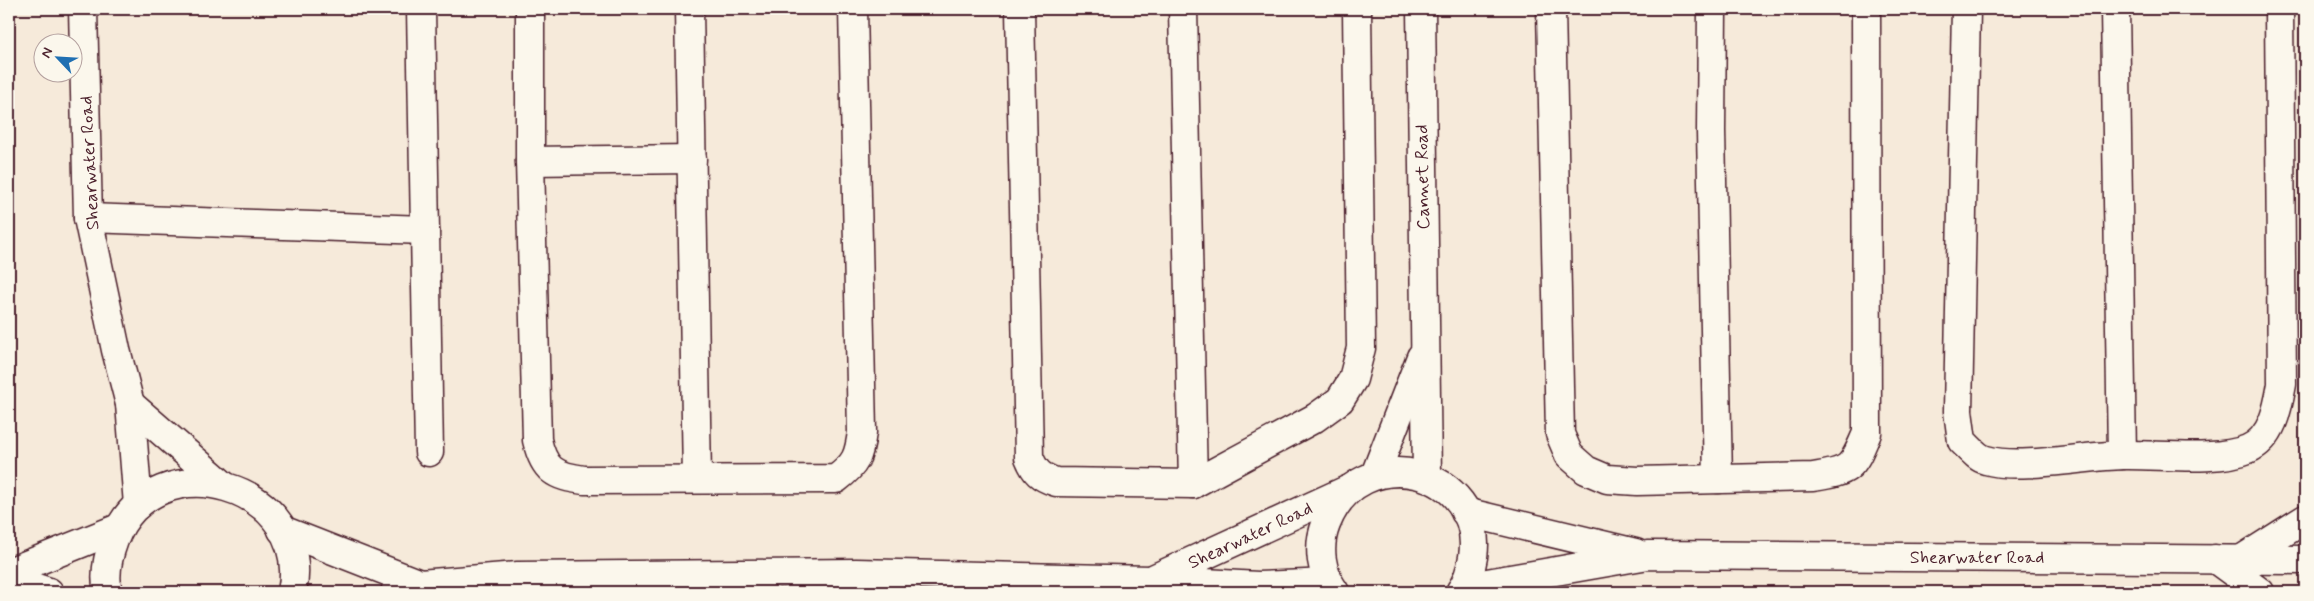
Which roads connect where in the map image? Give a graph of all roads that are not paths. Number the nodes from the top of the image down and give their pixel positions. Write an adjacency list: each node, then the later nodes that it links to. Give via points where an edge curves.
1 (83, 9): 18 (street, Shearwater Road)
2 (421, 9): 19 (street)
3 (530, 9): 17 (street)
4 (689, 9): 16 (street)
5 (853, 9): 26 (street, via 862,432 859,452 851,468 836,479)
6 (1020, 9): 29 (street, via 1029,457 1034,471 1056,482)
7 (1183, 9): 29 (street)
8 (1358, 9): 29 (street, via 1361,348 1353,379 1340,400 1315,418)
9 (1421, 9): 20 (street, Cannet Road)
10 (1551, 9): 27 (street, via 1560,434 1574,460 1586,470 1607,479)
11 (1712, 9): 27 (street, via 1711,131)
12 (1866, 9): 27 (street, via 1867,433 1855,460 1840,473 1813,477)
13 (1966, 9): 23 (street, via 1958,410 1962,441 1984,460 2006,464)
14 (2114, 9): 23 (street)
15 (2279, 9): 23 (street, via 2282,384 2278,411 2267,432 2249,448 2221,454)
16 (692, 159): 17 (street); 26 (street)
17 (530, 161): 26 (street, via 537,440 541,456 548,468 565,478)
18 (88, 218): 19 (street); 21 (street, Shearwater Road)
19 (425, 230): 22 (street)
20 (1425, 346): 24 (street, Cannet Road); 25 (street, Cannet Road)
21 (130, 404): 28 (street); 31 (street, Shearwater Road)
22 (429, 452)
23 (2122, 455)
24 (1375, 475): 25 (street, via 1401,472); 30 (street, Shearwater Road)
25 (1426, 477): 32 (street, via 1442,485)
26 (697, 478)
27 (1718, 479)
28 (222, 484): 31 (street, via 193,482 164,489); 35 (street, via 246,494 267,510)
29 (1193, 484)
30 (1348, 489): 42 (street, Shearwater Road); 44 (street, via 1332,509 1323,533 1321,558)
31 (138, 505): 34 (street)
32 (1465, 512): 36 (street, Shearwater Road); 45 (street, via 1472,530 1474,550 1471,569)
33 (2305, 519): 38 (street)
34 (119, 528): 40 (street); 47 (street, via 108,555)
35 (282, 530): 43 (street, Shearwater Road); 48 (street, via 294,569)
36 (1648, 555): 37 (street, Shearwater Road); 45 (street, Shearwater Road)
37 (2215, 559): 38 (street, Shearwater Road); 50 (street)
38 (2242, 559): 39 (street, Shearwater Road)
39 (2305, 560)
40 (9, 572)
41 (9, 579): 46 (street)
42 (1151, 580): 43 (street, Shearwater Road, via 836,573 518,576); 44 (street, Shearwater Road)
43 (420, 584): 49 (street, Shearwater Road)
44 (1332, 588)
45 (1462, 590)
46 (50, 592)
47 (108, 592)
48 (292, 592)
49 (395, 592)
50 (2260, 592)

